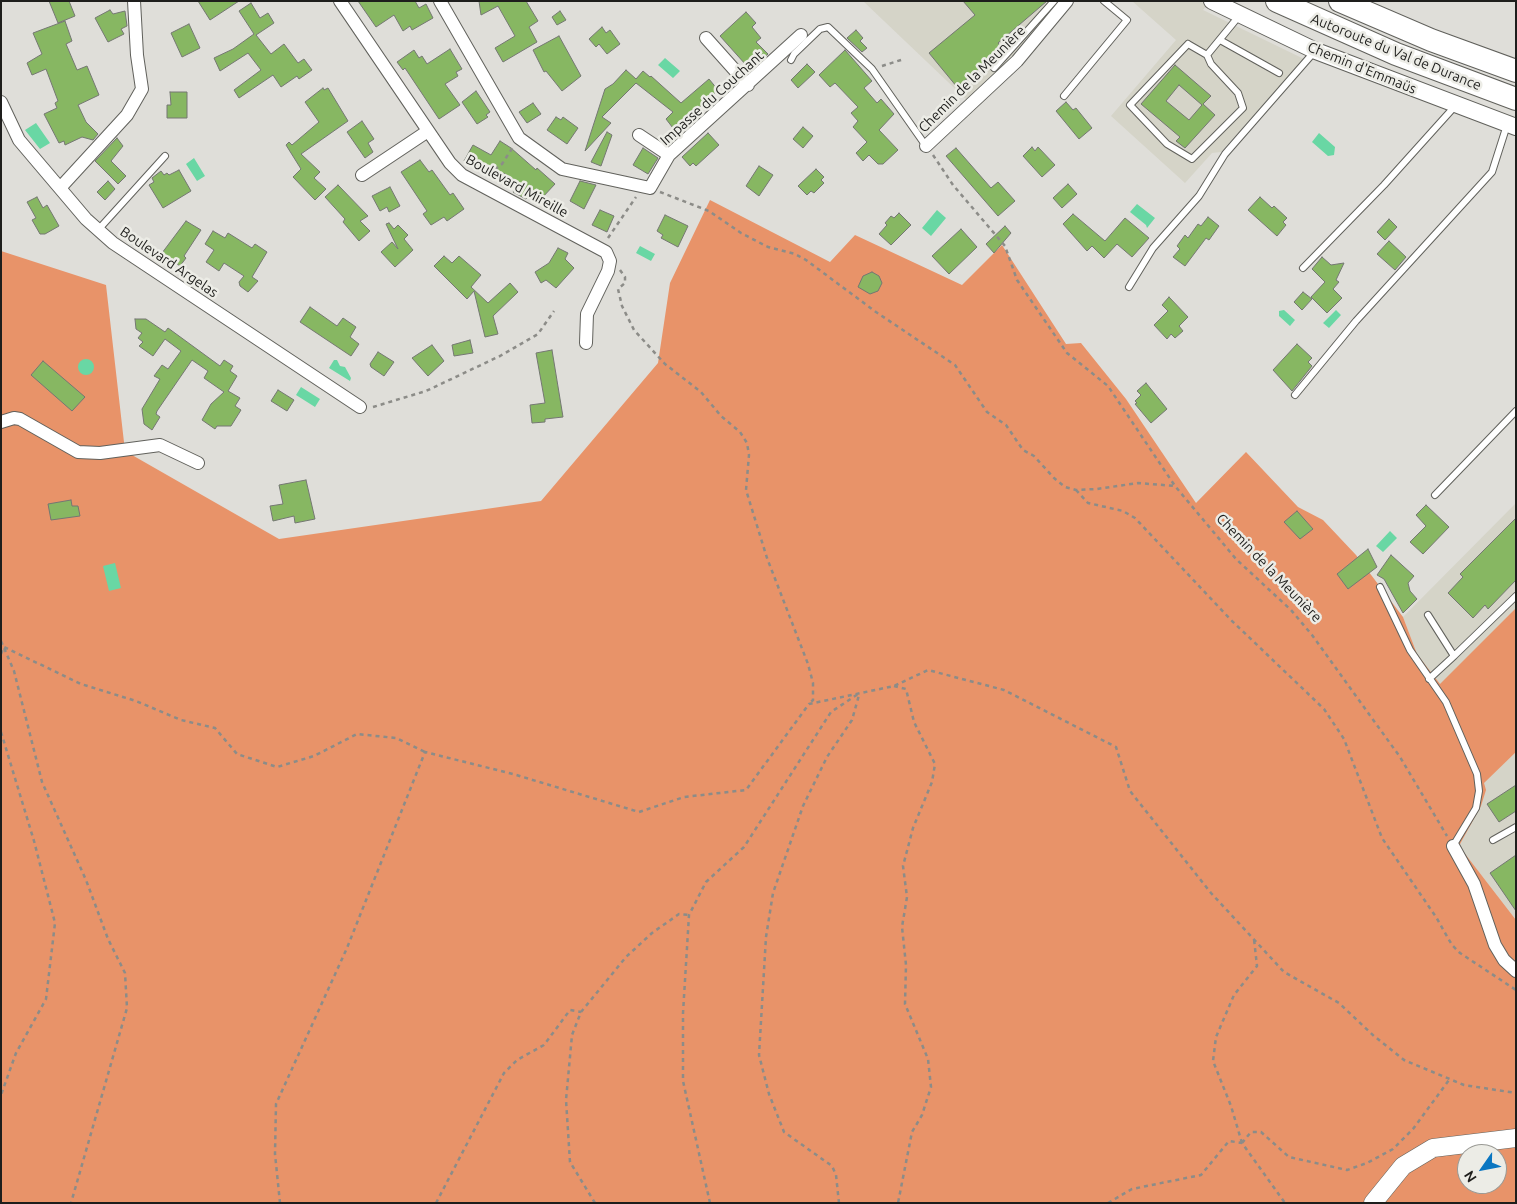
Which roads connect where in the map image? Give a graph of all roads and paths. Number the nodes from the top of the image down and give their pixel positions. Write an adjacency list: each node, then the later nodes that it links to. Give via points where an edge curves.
1 (134, 1): 36 (street, via 142,89 127,115)
2 (340, 1): 28 (street, Boulevard Mireille)
3 (440, 1): 30 (street)
4 (1054, 1): 18 (lane)
5 (1067, 1): 31 (street, Chemin de la Meunière, via 1017,61)
6 (1104, 1): 23 (lane, via 1127,20)
7 (1212, 1): 10 (street, Chemin d'Emmaüs)
8 (1278, 1): 24 (highway, Autoroute du Val de Durance, via 1396,54)
9 (1340, 1): 20 (highway, Autoroute du Val de Durance, via 1431,40)
10 (1240, 15): 13 (lane); 14 (street, Chemin d'Emmaüs)
11 (802, 35): 22 (street, Impasse du Couchant)
12 (706, 38): 22 (street)
13 (1220, 40): 15 (lane); 21 (lane)
14 (1316, 51): 25 (street, Chemin d'Emmaüs); 42 (lane, via 1225,154 1199,196 1153,248)
15 (1207, 55): 15 (lane, via 1188,44 1130,105 1167,144 1192,160 1243,108 1238,93 1211,64)
16 (904, 59): 19 (path)
17 (791, 60): 19 (lane, via 820,29 828,27)
18 (994, 68)
19 (872, 69): 31 (lane)
20 (1516, 70)
21 (1279, 73)
22 (748, 85): 32 (street, Impasse du Couchant)
23 (1064, 96)
24 (1516, 99)
25 (1456, 104): 27 (street, Chemin d'Emmaüs); 41 (lane, via 1384,185)
26 (3, 110): 36 (street, Boulevard Argelas, via 35,162)
27 (1511, 125): 45 (lane, via 1492,172 1356,321)
28 (428, 132): 34 (street); 35 (street, Boulevard Mireille, via 450,163 462,175)
29 (639, 135): 32 (street)
30 (519, 138): 35 (path, via 502,164); 37 (street, via 562,169)
31 (926, 146): 50 (path, Chemin de la Meunière, via 953,185 1005,246 1017,280 1067,353 1108,386)
32 (669, 155): 37 (street, Impasse du Couchant)
33 (165, 156): 38 (lane)
34 (362, 175)
35 (477, 181): 39 (street, Boulevard Mireille)
36 (60, 188): 38 (street, Boulevard Argelas)
37 (650, 188): 39 (path, via 638,195); 51 (path, via 709,211 768,247 806,260 955,365 987,412 1006,425 1023,450 1034,456 1065,487)
38 (98, 230): 46 (street, Boulevard Argelas)
39 (600, 249): 40 (street, Boulevard Mireille)
40 (610, 260): 44 (street, via 588,314); 63 (path, via 625,277 625,283 618,289 634,330 665,364 701,392 747,443 746,490 767,558 808,664 813,683 813,700)
41 (1303, 268)
42 (1129, 287)
43 (554, 311): 46 (path, via 538,334 500,356 426,391 366,409)
44 (586, 343)
45 (1295, 395)
46 (360, 407)
47 (1516, 411): 52 (lane)
48 (1, 422): 49 (street, via 20,419 78,452 100,453 160,445)
49 (198, 463)
50 (1174, 486): 51 (path, via 1138,483); 68 (path, Chemin de la Meunière, via 1236,559 1291,610 1312,635 1400,756)
51 (1076, 490): 72 (path, via 1088,503 1122,511 1135,518 1231,620 1324,709 1344,739 1382,838 1452,944 1460,953)
52 (1435, 495)
53 (1380, 587): 60 (lane, via 1410,650)
54 (1516, 596): 59 (lane)
55 (1428, 615): 59 (lane)
56 (1, 641): 57 (path)
57 (4, 647): 58 (path); 65 (path, via 81,684 136,701 181,720 215,728 236,754 277,767 314,756 357,734 396,738); 79 (path, via 14,671 42,782 125,973 127,1008)
58 (1, 654)
59 (1454, 656): 60 (lane)
60 (1429, 679): 68 (lane, via 1456,722 1476,774 1479,791 1476,808)
61 (894, 686): 62 (path); 70 (path, via 928,670 1004,690 1116,748 1130,791 1211,893); 85 (path, via 906,689 914,722 935,764 932,782 913,828 903,866 906,897 902,927 906,965 905,1004 928,1059 931,1087 922,1115 912,1132)
62 (859, 693): 63 (path); 69 (path, via 831,712 744,848 706,882); 84 (path, via 852,720 827,757 803,806 773,893 766,937 759,1055 784,1132 832,1166)
63 (809, 704): 65 (path, via 746,790 684,797 639,812)
64 (1, 732): 76 (path, via 55,923 46,999 16,1053)
65 (426, 752): 80 (path, via 347,948 276,1104 275,1154)
66 (1516, 827): 67 (lane)
67 (1493, 840)
68 (1453, 846): 71 (street, via 1474,884 1495,945)
69 (689, 915): 73 (path, via 679,914 652,933 626,957); 83 (path, via 683,1081)
70 (1254, 938): 74 (path, via 1284,972 1339,1002 1404,1060); 78 (path, via 1257,966 1234,995 1216,1037 1213,1061)
71 (1516, 971)
72 (1516, 990)
73 (581, 1012): 81 (path, via 570,1010 544,1045 517,1060 504,1073); 82 (path, via 572,1034 566,1100 570,1162)
74 (1449, 1080): 75 (path); 78 (path, via 1413,1129 1393,1149 1347,1170 1289,1156 1261,1132 1250,1132)
75 (1516, 1094)
76 (1, 1095)
77 (1516, 1138): 88 (main road, via 1433,1148 1403,1166)
78 (1242, 1143): 86 (path, via 1229,1141 1201,1175 1132,1189); 87 (path)
79 (71, 1203)
80 (280, 1203)
81 (436, 1203)
82 (595, 1203)
83 (710, 1203)
84 (839, 1203)
85 (898, 1203)
86 (1108, 1203)
87 (1285, 1203)
88 (1373, 1203)

